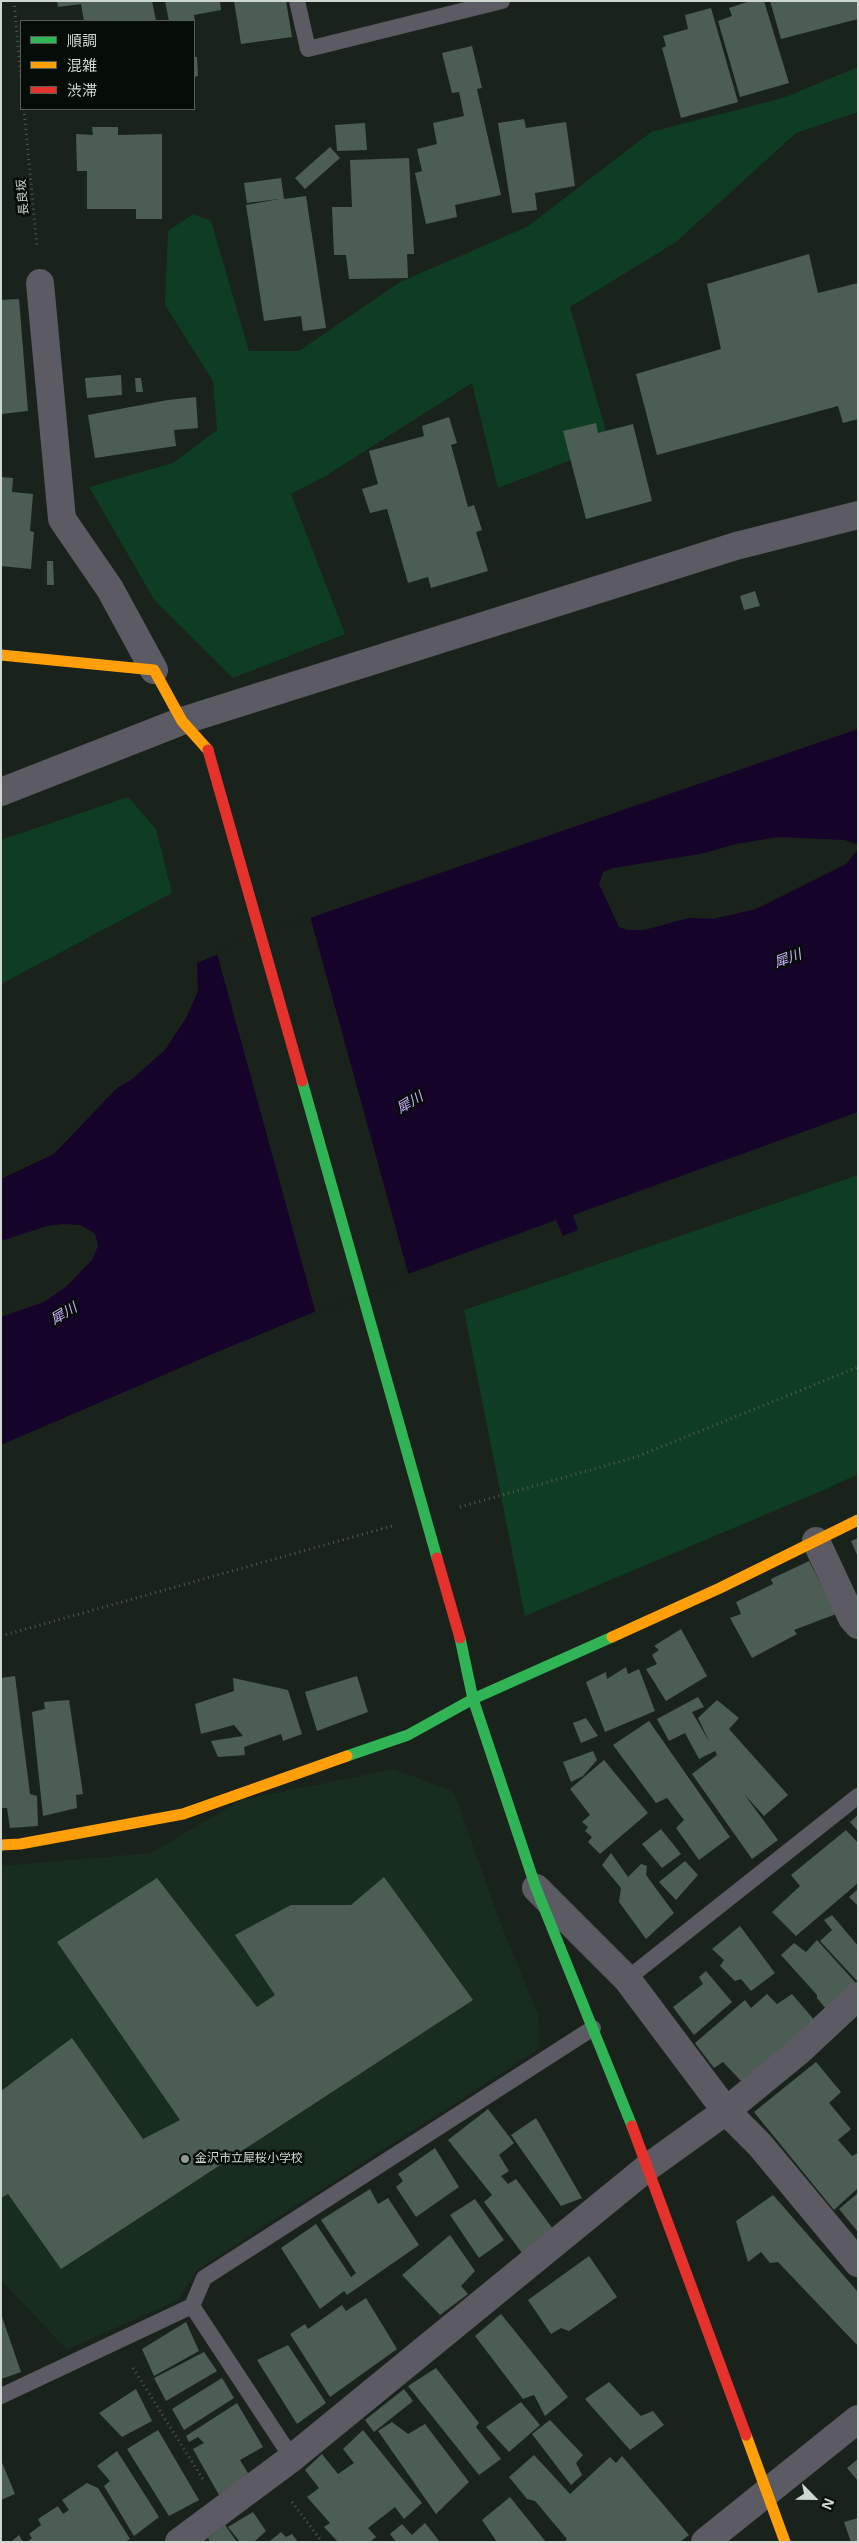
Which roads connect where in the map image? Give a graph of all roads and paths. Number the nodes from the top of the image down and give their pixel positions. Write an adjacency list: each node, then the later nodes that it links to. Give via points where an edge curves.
1 (14, 1): 5 (path)
2 (297, 1): 4 (lane, via 308,49)
3 (502, 1): 4 (lane)
4 (468, 5)
5 (20, 68)
6 (24, 110): 7 (path, 長良坂)
7 (40, 283): 10 (street, via 62,519 110,589)
8 (858, 515): 11 (street, via 736,546)
9 (1, 655): 10 (street)
10 (154, 670): 11 (street)
11 (182, 721): 12 (street); 16 (street, bridge, via 208,750 460,1638)
12 (1, 792)
13 (858, 1520): 14 (street)
14 (816, 1541): 15 (street); 16 (street, via 720,1588)
15 (858, 1625)
16 (473, 1699): 18 (street, via 408,1735 183,1814); 19 (street)
17 (858, 1796): 20 (lane)
18 (1, 1845)
19 (536, 1888): 20 (street); 22 (street)
20 (628, 1979): 23 (street)
21 (858, 1996): 23 (street, via 798,2052)
22 (593, 2028): 24 (street); 26 (lane, via 204,2278)
23 (726, 2111): 24 (street); 25 (street, via 760,2145)
24 (648, 2167): 30 (street); 31 (street)
25 (858, 2263)
26 (192, 2306): 27 (lane); 30 (lane)
27 (116, 2342): 28 (lane); 32 (path)
28 (1, 2396)
29 (858, 2419): 31 (street)
30 (281, 2465): 32 (street); 34 (path)
31 (766, 2492): 35 (street); 36 (street)
32 (222, 2509): 33 (street)
33 (179, 2542)
34 (322, 2542)
35 (705, 2542)
36 (785, 2542)

